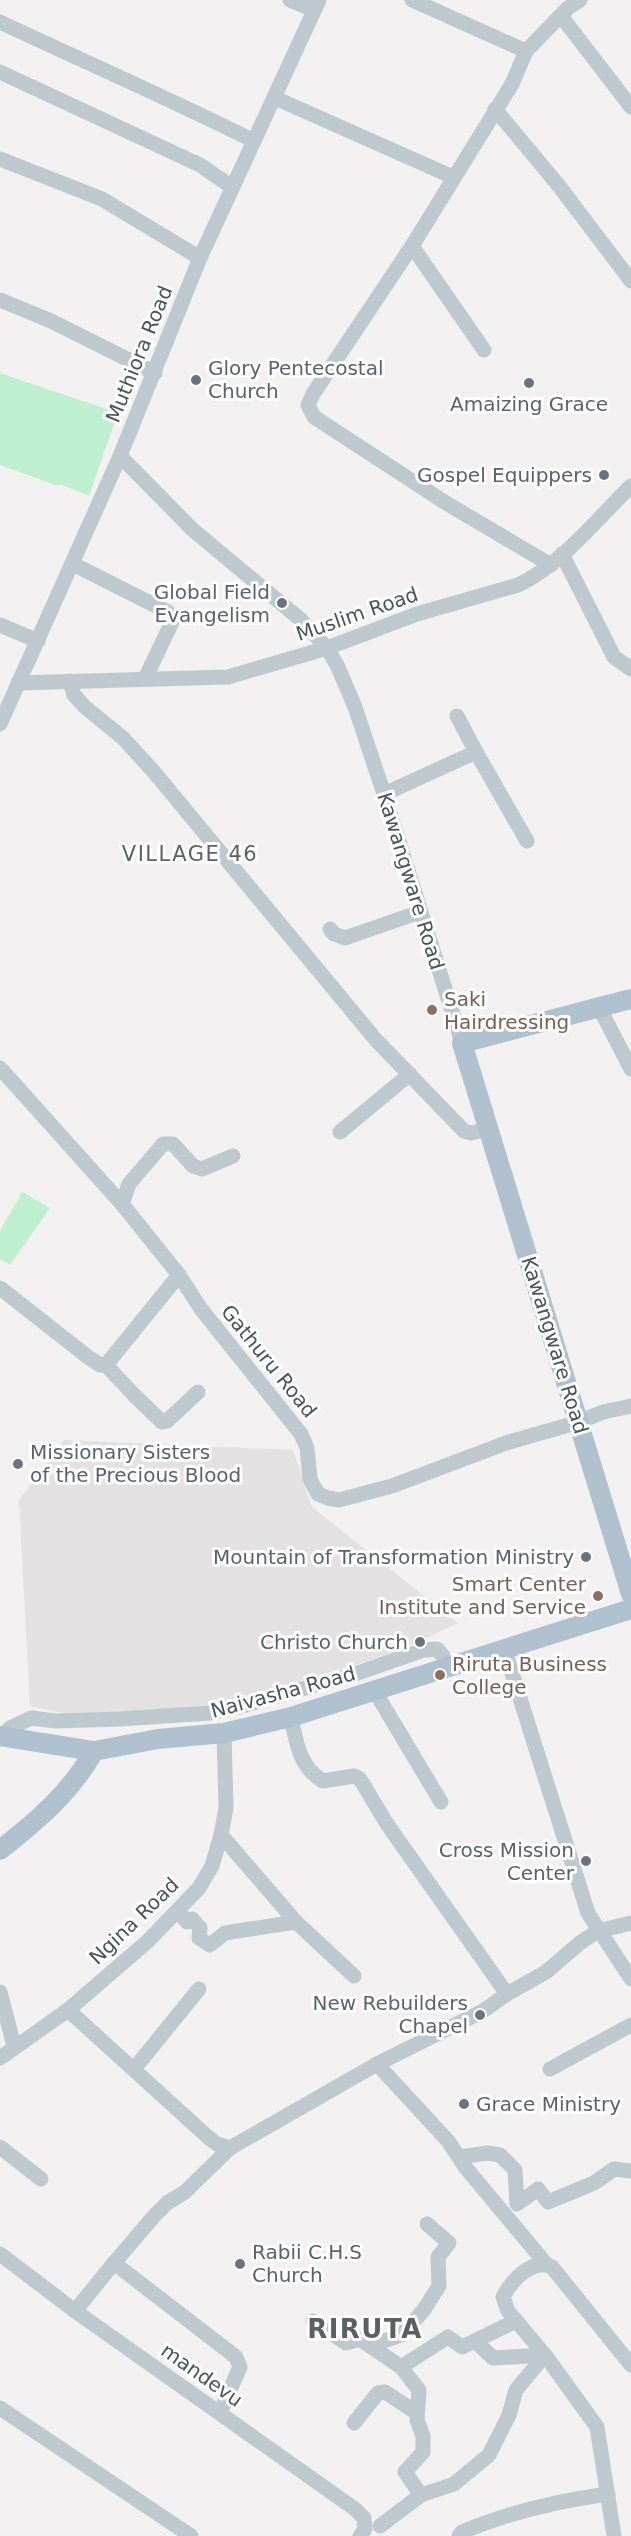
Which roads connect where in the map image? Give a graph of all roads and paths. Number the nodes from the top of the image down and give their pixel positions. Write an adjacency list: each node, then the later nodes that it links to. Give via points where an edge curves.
1 (290, 0): 4 (street)
2 (412, 0): 7 (street)
3 (580, 0): 5 (street)
4 (316, 5): 9 (street, Muthiora Road)
5 (561, 16): 7 (street); 10 (street)
6 (0, 22): 12 (street)
7 (526, 51): 11 (street, via 512,84)
8 (0, 72): 15 (street, via 200,165)
9 (275, 98): 12 (street, Muthiora Road); 14 (street)
10 (631, 107)
11 (495, 109): 14 (street); 18 (street)
12 (254, 141): 15 (street, Muthiora Road)
13 (0, 159): 17 (street, via 102,199)
14 (453, 177): 16 (street)
15 (232, 187): 17 (street, Muthiora Road)
16 (412, 246): 20 (street); 26 (street, via 308,401 309,410 446,503)
17 (201, 258): 21 (street, Muthiora Road)
18 (631, 281)
19 (0, 300): 21 (street)
20 (484, 350)
21 (155, 373): 22 (street, Muthiora Road)
22 (120, 456): 25 (street, Muthiora Road); 29 (street, Kawangware Road, via 187,525 287,607)
23 (631, 486): 24 (street, Muslim Road)
24 (562, 554): 26 (street, Muslim Road); 30 (street, via 614,657)
25 (73, 564): 28 (street, Muthiora Road); 31 (street, via 172,616)
26 (551, 565): 29 (street, Muslim Road, via 518,585 417,614)
27 (0, 625): 28 (street)
28 (38, 640): 33 (street, Muthiora Road)
29 (327, 648): 31 (street, Muslim Road, via 228,677); 37 (street, Kawangware Road, via 354,707)
30 (631, 669)
31 (145, 679): 32 (street, Muslim Road)
32 (70, 681): 33 (street, Muslim Road); 46 (street, via 79,701 123,738 154,772 376,1040)
33 (18, 683): 35 (street, Muthiora Road)
34 (457, 716): 36 (street)
35 (0, 724)
36 (476, 752): 37 (street); 38 (street)
37 (384, 794): 39 (street, Kawangware Road)
38 (527, 841)
39 (420, 912): 40 (street, via 345,938); 43 (street, Kawangware Road)
40 (330, 929)
41 (631, 999): 42 (main road)
42 (599, 1006): 43 (main road); 45 (street)
43 (462, 1043): 47 (main road, Kawangware Road)
44 (0, 1068): 50 (street, Gathuru Road)
45 (631, 1069)
46 (410, 1074): 47 (street, via 464,1131); 48 (street)
47 (488, 1130): 56 (main road, Kawangware Road)
48 (340, 1132)
49 (233, 1156): 50 (street, via 202,1169 193,1166 173,1144 163,1144 129,1184)
50 (122, 1204): 51 (street, Gathuru Road)
51 (179, 1275): 53 (street); 56 (street, Gathuru Road, via 201,1309 301,1434 307,1448 310,1479 318,1494 328,1498 339,1500 392,1486 506,1443)
52 (0, 1288): 53 (street, via 88,1357)
53 (106, 1365): 54 (street, via 162,1422)
54 (198, 1392)
55 (631, 1406): 56 (street, Gathuru Road)
56 (579, 1422): 57 (main road, Kawangware Road)
57 (631, 1594)
58 (631, 1609): 59 (main road, Naivasha Road)
59 (505, 1651): 60 (main road, Naivasha Road); 73 (street, via 588,1914)
60 (447, 1668): 61 (street, Naivasha Road, via 437,1650 424,1650); 62 (main road, Naivasha Road)
61 (358, 1673): 62 (street); 65 (street, Naivasha Road, via 210,1713 67,1721 31,1718)
62 (370, 1691): 63 (main road, Naivasha Road); 67 (street)
63 (291, 1717): 64 (main road, Naivasha Road); 78 (street, via 305,1764 322,1780 354,1776 360,1779 387,1824)
64 (224, 1733): 66 (main road, Naivasha Road, via 158,1739); 68 (street, Ngina Road, via 226,1808)
65 (1, 1736): 66 (main road, Naivasha Road)
66 (94, 1751): 69 (main road, via 72,1786)
67 (441, 1802)
68 (221, 1835): 70 (street, Ngina Road, via 212,1866); 71 (street)
69 (0, 1850)
70 (178, 1911): 71 (street, via 187,1922 192,1919 200,1929 200,1938 210,1945 225,1933); 79 (street, Ngina Road)
71 (296, 1922): 74 (street)
72 (631, 1923): 73 (street)
73 (598, 1931): 75 (street); 78 (street, via 546,1972)
74 (354, 1976)
75 (631, 1979)
76 (199, 1989): 84 (street)
77 (0, 1992): 81 (street)
78 (507, 1994): 83 (street, via 483,2011)
79 (68, 2010): 81 (street, Ngina Road); 84 (street)
80 (631, 2025): 85 (street)
81 (14, 2046): 82 (street, Ngina Road)
82 (0, 2058)
83 (377, 2064): 87 (street); 88 (street)
84 (134, 2069): 87 (street, via 209,2138)
85 (550, 2069)
86 (0, 2146): 90 (street)
87 (230, 2148): 93 (street, via 184,2192 166,2203)
88 (459, 2157): 89 (street, via 500,2155 515,2170 517,2204 538,2189 548,2202 594,2183 614,2169); 94 (street)
89 (631, 2171)
90 (41, 2179)
91 (427, 2224): 99 (street, via 449,2243 438,2257 439,2286 401,2335)
92 (0, 2254): 95 (street, mandevu)
93 (114, 2263): 95 (street); 104 (street, via 240,2363)
94 (547, 2265): 97 (street, via 526,2271 510,2285 504,2305); 101 (street)
95 (75, 2311): 104 (street, mandevu)
96 (313, 2321): 99 (street, via 346,2343 360,2339)
97 (516, 2321): 98 (street); 100 (street)
98 (475, 2340): 100 (street, via 492,2358); 102 (street, via 462,2347 448,2337)
99 (370, 2346): 102 (street)
100 (545, 2355): 107 (street, via 597,2427); 108 (street, via 516,2390 489,2455 454,2484)
101 (631, 2365)
102 (401, 2367): 105 (street, via 419,2390)
103 (0, 2408): 110 (street)
104 (220, 2413): 111 (street, mandevu, via 355,2509 364,2518 365,2529)
105 (417, 2414): 106 (street, via 385,2392 378,2393); 108 (street, via 423,2452 405,2472)
106 (354, 2423)
107 (608, 2494): 112 (street, via 503,2515); 113 (street)
108 (421, 2495): 109 (street)
109 (380, 2526)
110 (191, 2536)
111 (360, 2536)
112 (459, 2536)
113 (614, 2536)

